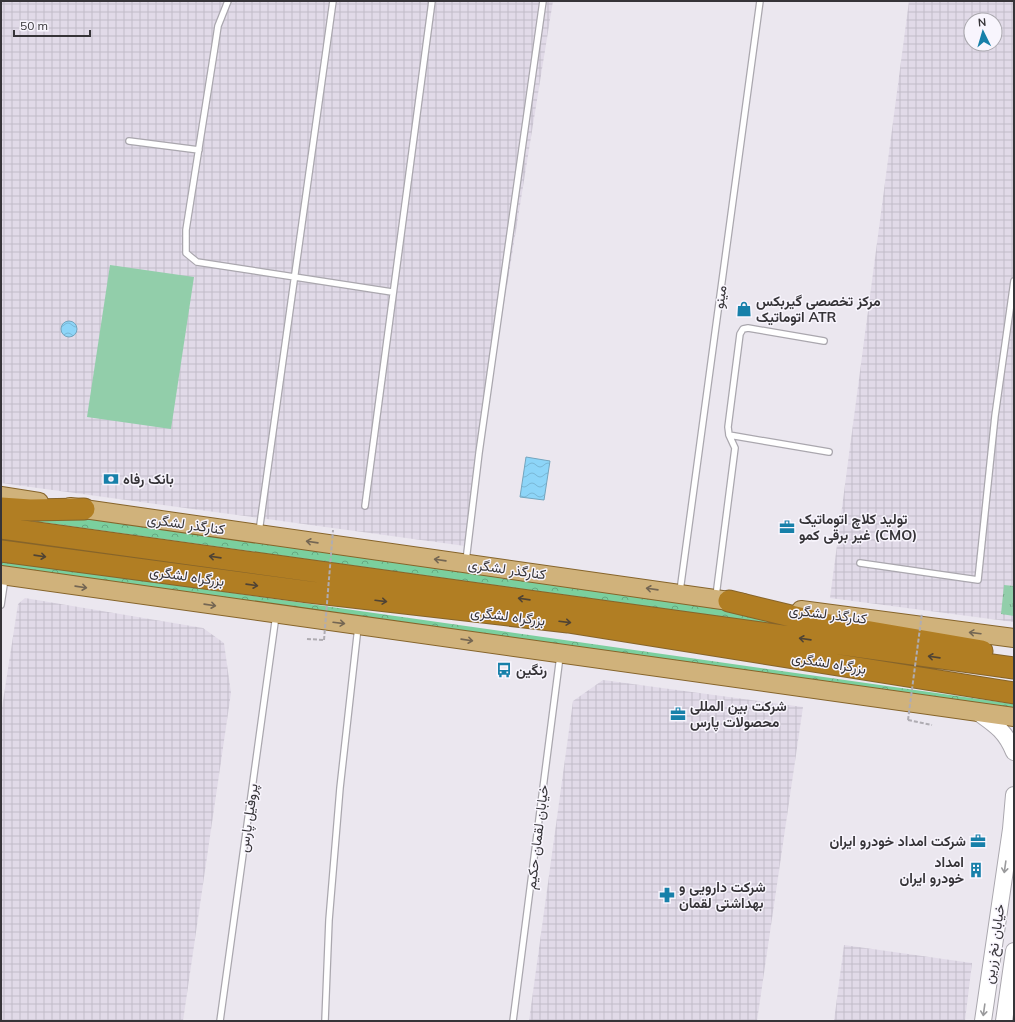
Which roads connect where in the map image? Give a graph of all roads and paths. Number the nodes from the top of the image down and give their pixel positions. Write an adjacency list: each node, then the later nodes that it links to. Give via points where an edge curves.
1 (228, 1): 7 (lane, via 218,26)
2 (333, 1): 8 (lane)
3 (432, 1): 10 (lane)
4 (543, 1): 22 (lane, via 479,453)
5 (760, 1): 25 (lane, مینو)
6 (129, 141): 7 (lane)
7 (199, 150): 8 (lane, via 186,230 186,252 196,262)
8 (295, 277): 10 (lane); 20 (lane)
9 (1014, 281): 23 (lane, via 995,416 978,580)
10 (392, 292): 15 (lane)
11 (824, 342): 12 (lane, via 743,329 740,334)
12 (729, 435): 13 (lane); 26 (lane, via 735,448)
13 (829, 452)
14 (1, 496): 17 (main road, کنارگذر لشگری)
15 (365, 506)
16 (1, 508): 17 (highway)
17 (84, 509): 20 (main road, کنارگذر لشگری)
18 (1, 528): 35 (highway, بزرگراه لشگری, one-way to 18)
19 (333, 530): 32 (path, bridge, via 324,640)
20 (258, 535): 22 (main road, کنارگذر لشگری, one-way to 20)
21 (1, 551): 36 (highway, بزرگراه لشگری, one-way to 36, via 309,592 568,622)
22 (466, 563): 25 (main road, کنارگذر لشگری, one-way to 22)
23 (860, 563)
24 (3, 576): 27 (lane); 29 (main road, one-way to 29)
25 (680, 593): 26 (main road, کنارگذر لشگری)
26 (722, 600): 31 (main road, کنارگذر لشگری, one-way to 26); 34 (highway, via 824,624 973,648)
27 (1, 605)
28 (922, 613): 39 (path, bridge, via 908,720)
29 (276, 615): 30 (main road, one-way to 30); 44 (lane, پروفیل پارس)
30 (358, 625): 33 (main road, one-way to 33); 45 (lane, via 329,920)
31 (1014, 638)
32 (307, 639)
33 (561, 653): 37 (main road); 46 (lane, خیابان لقمان حکیم)
34 (1014, 659)
35 (1014, 668)
36 (1014, 693)
37 (976, 711): 38 (main road); 40 (street, via 1001,729)
38 (1014, 716)
39 (932, 725)
40 (1014, 752)
41 (1014, 794): 42 (street, خیابان نخ زرین)
42 (1013, 822): 47 (street, خیابان نخ زرین, one-way to 47)
43 (1014, 951): 48 (street, خیابان نخ زرین)
44 (220, 1021)
45 (325, 1021)
46 (513, 1021)
47 (983, 1021)
48 (1004, 1021)

